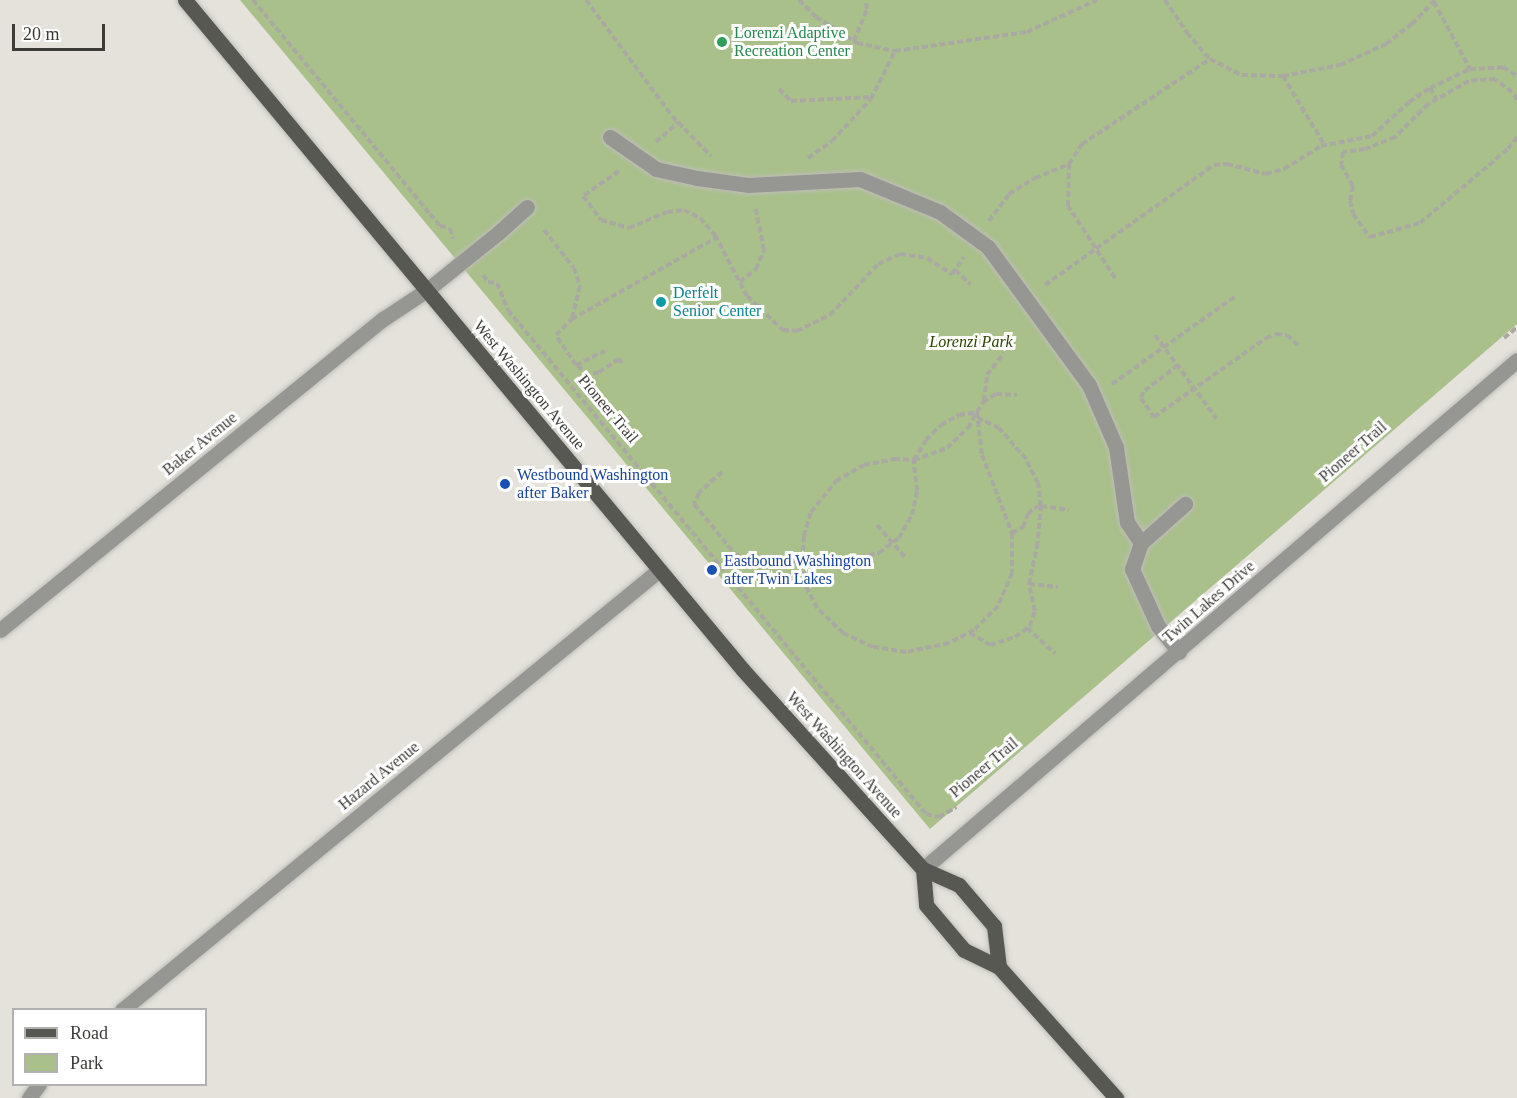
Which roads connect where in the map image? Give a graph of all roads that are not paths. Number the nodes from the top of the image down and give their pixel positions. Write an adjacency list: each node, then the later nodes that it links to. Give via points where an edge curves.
1 (185, 0): 4 (main road, West Washington Avenue)
2 (610, 136): 7 (street, via 656,169 751,185 860,179 940,212 988,247 1089,385 1116,447 1127,522)
3 (526, 207): 4 (street, Baker Avenue)
4 (426, 290): 8 (main road, West Washington Avenue); 9 (street, Baker Avenue, via 383,319)
5 (1517, 360): 10 (street, Twin Lakes Drive)
6 (1185, 504): 7 (street)
7 (1141, 543): 10 (street, via 1131,569 1158,626)
8 (659, 570): 11 (main road, West Washington Avenue, via 743,670); 13 (street, Hazard Avenue)
9 (0, 630)
10 (1179, 652): 11 (street, Twin Lakes Drive)
11 (923, 869): 12 (main road, via 926,905 964,950); 12 (main road, West Washington Avenue, via 959,885 994,926)
12 (999, 967): 14 (main road)
13 (124, 1008)
14 (1116, 1098)

